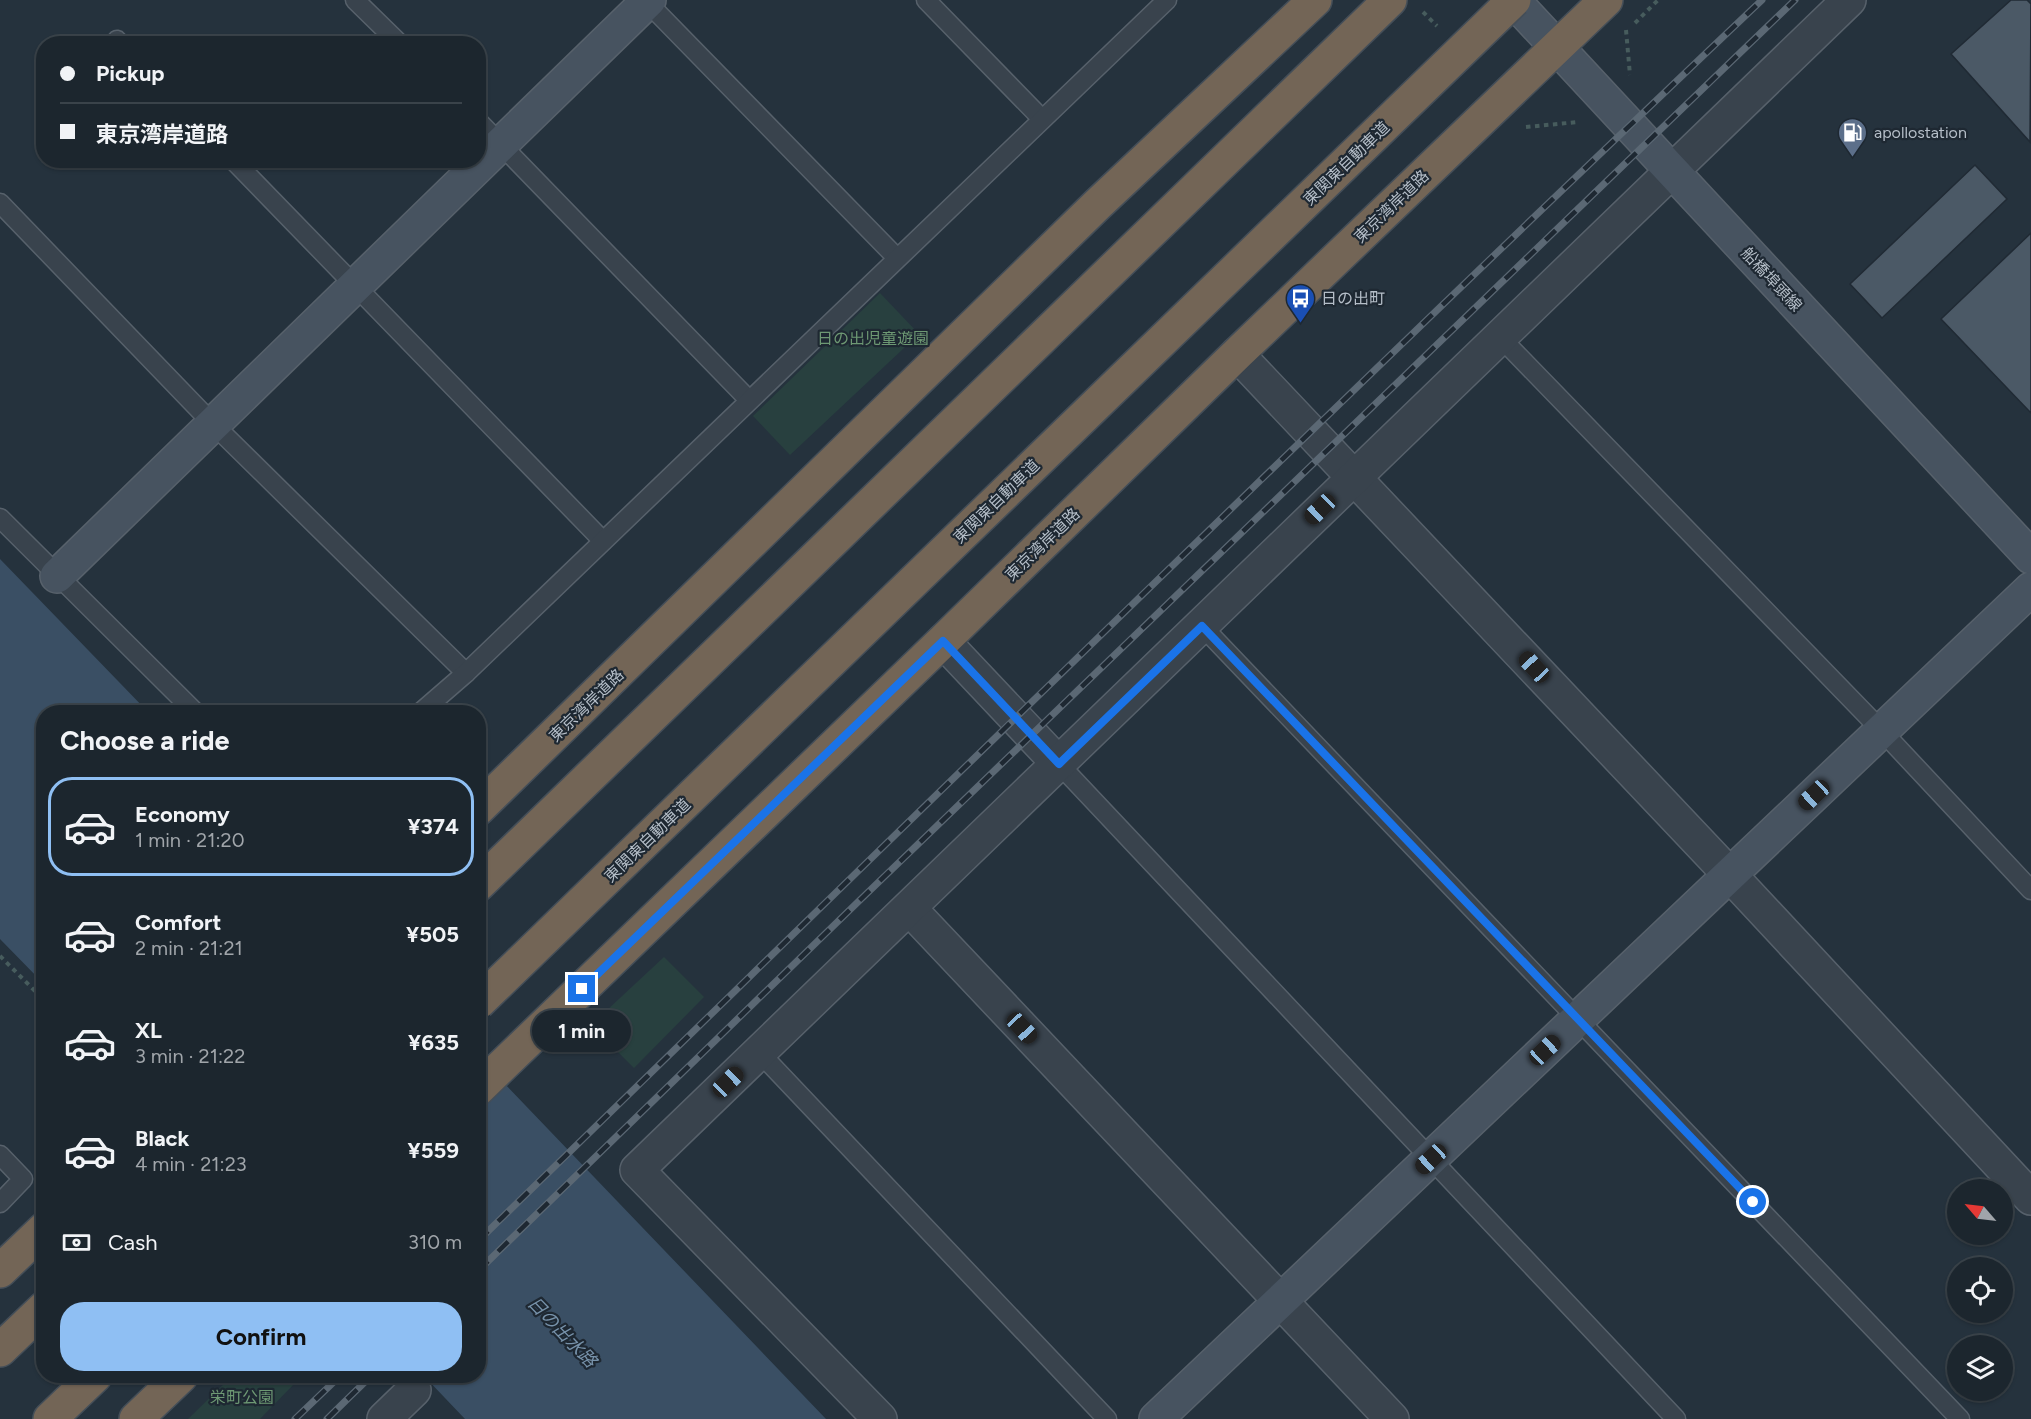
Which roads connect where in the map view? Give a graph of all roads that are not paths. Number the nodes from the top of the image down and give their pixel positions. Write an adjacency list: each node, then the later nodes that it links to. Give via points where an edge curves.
1 (356, 0): 10 (lane)
2 (926, 0): 12 (lane)
3 (1167, 0): 12 (lane)
4 (1315, 0): 37 (highway, 東京湾岸道路, via 1098,204)
5 (1390, 0): 39 (highway)
6 (1514, 0): 11 (street, 船橋埠頭線); 42 (highway, 東関東自動車道, bridge)
7 (1606, 0): 11 (highway, 東京湾岸道路)
8 (1849, 0): 16 (street)
9 (647, 1): 13 (street); 18 (lane)
10 (392, 36)
11 (1557, 48): 16 (street, 船橋埠頭線); 21 (highway, 東京湾岸道路)
12 (1042, 119): 18 (lane)
13 (490, 132): 22 (lane)
14 (241, 168): 19 (lane)
15 (458, 168): 19 (street)
16 (1671, 172): 20 (street); 27 (street, 船橋埠頭線)
17 (0, 202): 23 (lane)
18 (897, 258): 22 (lane)
19 (354, 286): 23 (street); 26 (lane)
20 (1500, 336): 24 (street); 35 (lane)
21 (1237, 354): 24 (street); 31 (highway, 東京湾岸道路)
22 (749, 400): 26 (lane)
23 (213, 424): 28 (street); 32 (lane)
24 (1354, 476): 30 (street); 38 (street)
25 (0, 518): 28 (lane)
26 (603, 541): 32 (lane)
27 (2031, 557)
28 (57, 576): 33 (lane)
29 (2031, 589): 35 (street)
30 (1202, 626): 36 (street); 43 (lane)
31 (943, 641): 36 (street); 45 (highway, 東京湾岸道路)
32 (466, 673): 34 (lane)
33 (188, 705)
34 (429, 705)
35 (1882, 731): 38 (street); 40 (lane)
36 (1059, 764): 41 (street); 47 (lane)
37 (486, 801)
38 (1730, 874): 43 (street); 48 (street)
39 (486, 877)
40 (2031, 890)
41 (909, 908): 44 (street); 52 (street)
42 (486, 995)
43 (1578, 1018): 47 (street); 66 (lane)
44 (759, 1052): 61 (street, via 637,1170); 62 (lane)
45 (486, 1081)
46 (0, 1155): 49 (lane, via 23,1179)
47 (1431, 1159): 52 (street); 65 (lane)
48 (2031, 1198)
49 (0, 1203)
50 (36, 1237): 51 (highway)
51 (0, 1272)
52 (1280, 1302): 63 (street); 64 (street)
53 (36, 1316): 54 (highway)
54 (0, 1350)
55 (88, 1383): 58 (highway)
56 (174, 1383): 59 (highway)
57 (414, 1390): 60 (street)
58 (50, 1419)
59 (136, 1419)
60 (384, 1419)
61 (880, 1419)
62 (1107, 1419)
63 (1156, 1419)
64 (1392, 1419)
65 (1676, 1419)
66 (1960, 1419)

